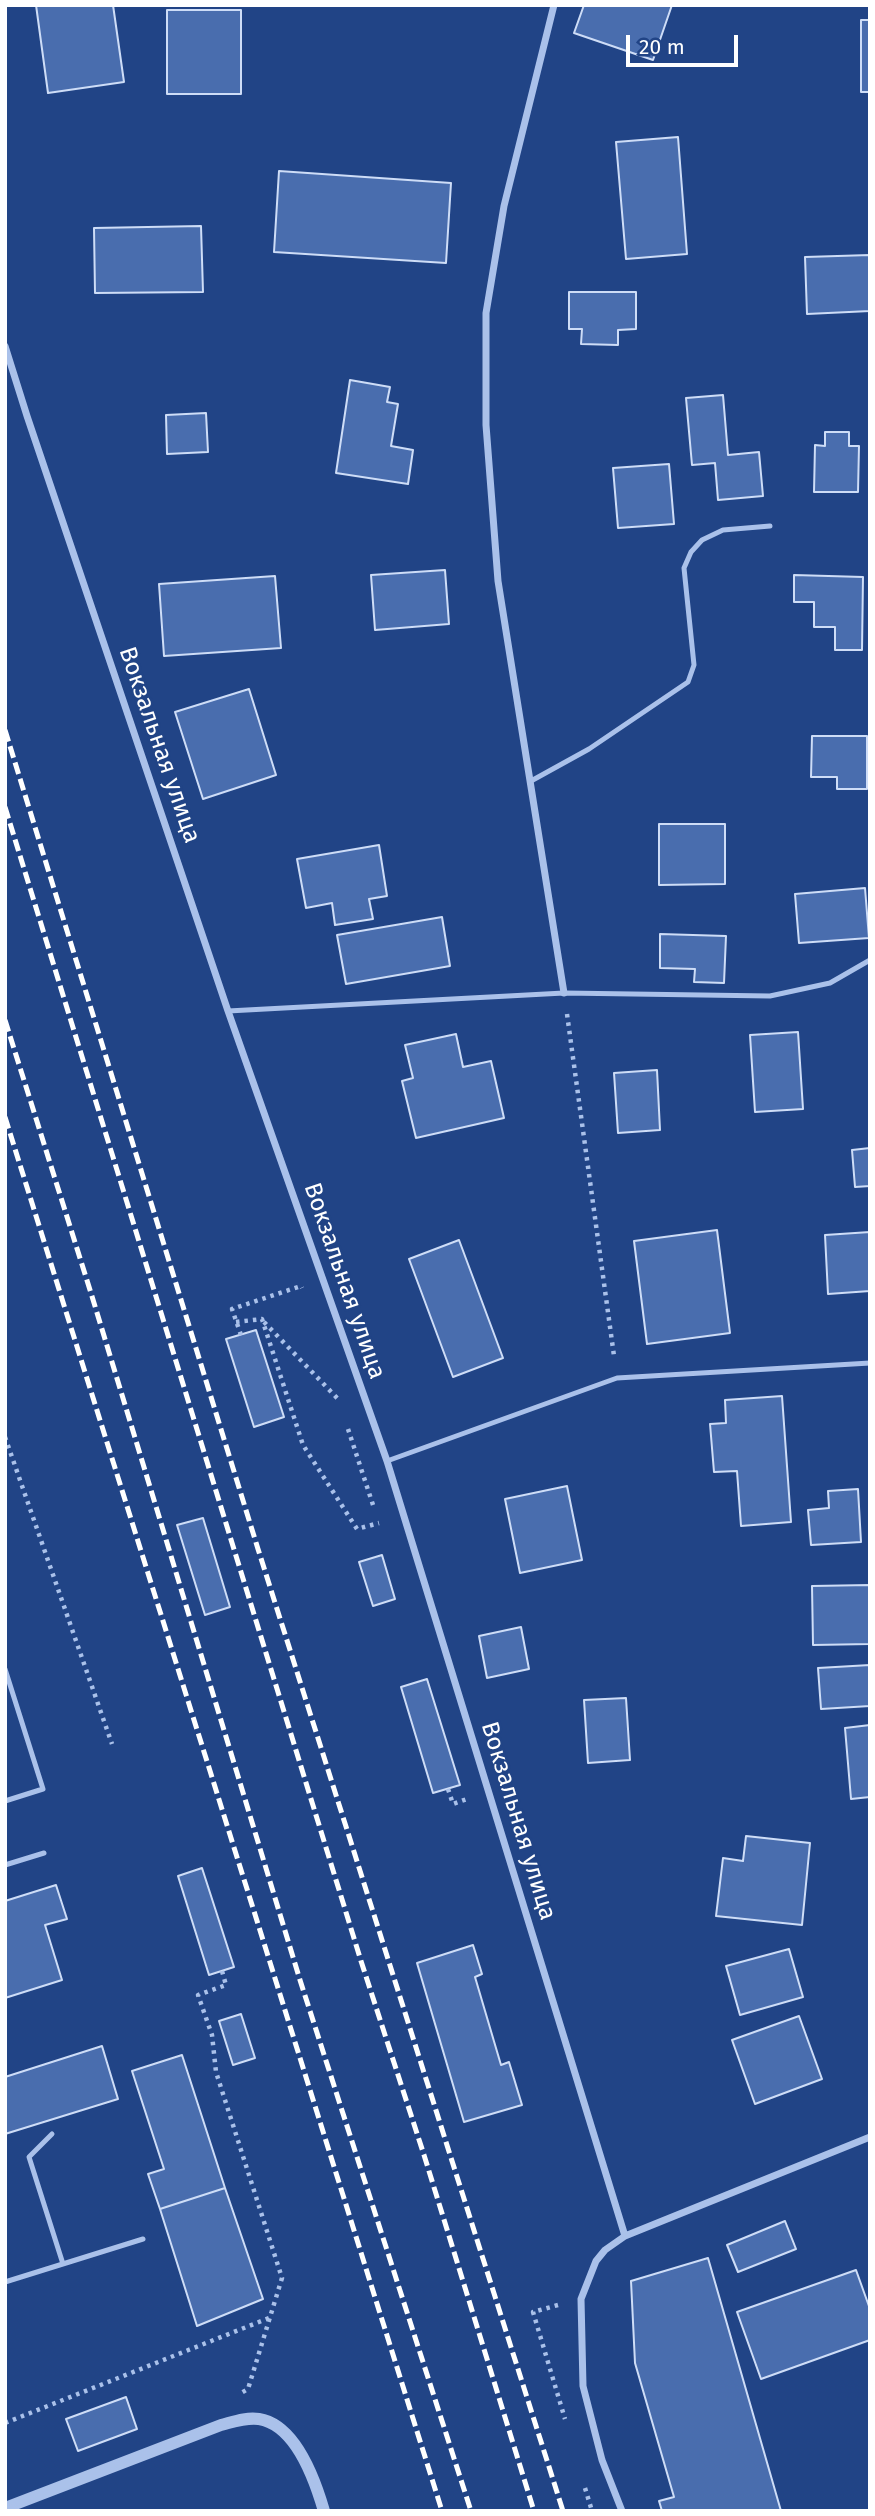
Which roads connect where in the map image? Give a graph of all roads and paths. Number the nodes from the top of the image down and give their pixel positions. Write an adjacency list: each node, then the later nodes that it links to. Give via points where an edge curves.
1 (554, 5): 4 (street, via 503,206 486,313 486,425 498,581)
2 (5, 346): 7 (street, Вокзальная улица)
3 (770, 526): 4 (lane, via 723,530 702,540 691,552 684,568 694,665 688,681 589,749)
4 (531, 781): 6 (street)
5 (870, 960): 6 (lane, via 830,984 770,996)
6 (564, 993): 7 (lane); 13 (path)
7 (228, 1011): 17 (street, Вокзальная улица)
8 (305, 1298): 10 (path, via 301,1286 232,1309)
9 (262, 1319): 10 (path); 14 (path, via 338,1399); 18 (path, via 303,1445 358,1529)
10 (236, 1322): 11 (path)
11 (241, 1335)
12 (870, 1363): 13 (lane)
13 (617, 1378): 17 (lane)
14 (334, 1387)
15 (346, 1424): 18 (path)
16 (5, 1437): 21 (path)
17 (387, 1461): 30 (street, Вокзальная улица)
18 (379, 1523): 19 (path)
19 (384, 1536)
20 (5, 1669): 24 (lane, via 43,1789)
21 (112, 1744)
22 (448, 1789): 23 (path, via 453,1804)
23 (471, 1797)
24 (5, 1801)
25 (44, 1853): 26 (lane)
26 (5, 1865)
27 (222, 1971): 34 (path, via 226,1985 198,1994 212,2035 216,2071 282,2278)
28 (52, 2134): 32 (lane, via 29,2157)
29 (870, 2137): 30 (street)
30 (625, 2236): 39 (street, via 596,2261 580,2299 583,2386 602,2460)
31 (143, 2239): 32 (lane)
32 (62, 2264): 33 (lane)
33 (5, 2282)
34 (270, 2317): 35 (path, via 248,2389); 36 (path)
35 (236, 2395)
36 (5, 2423)
37 (5, 2508): 38 (street, via 220,2425 261,2419 284,2432 298,2448)
38 (324, 2511)
39 (622, 2511)

